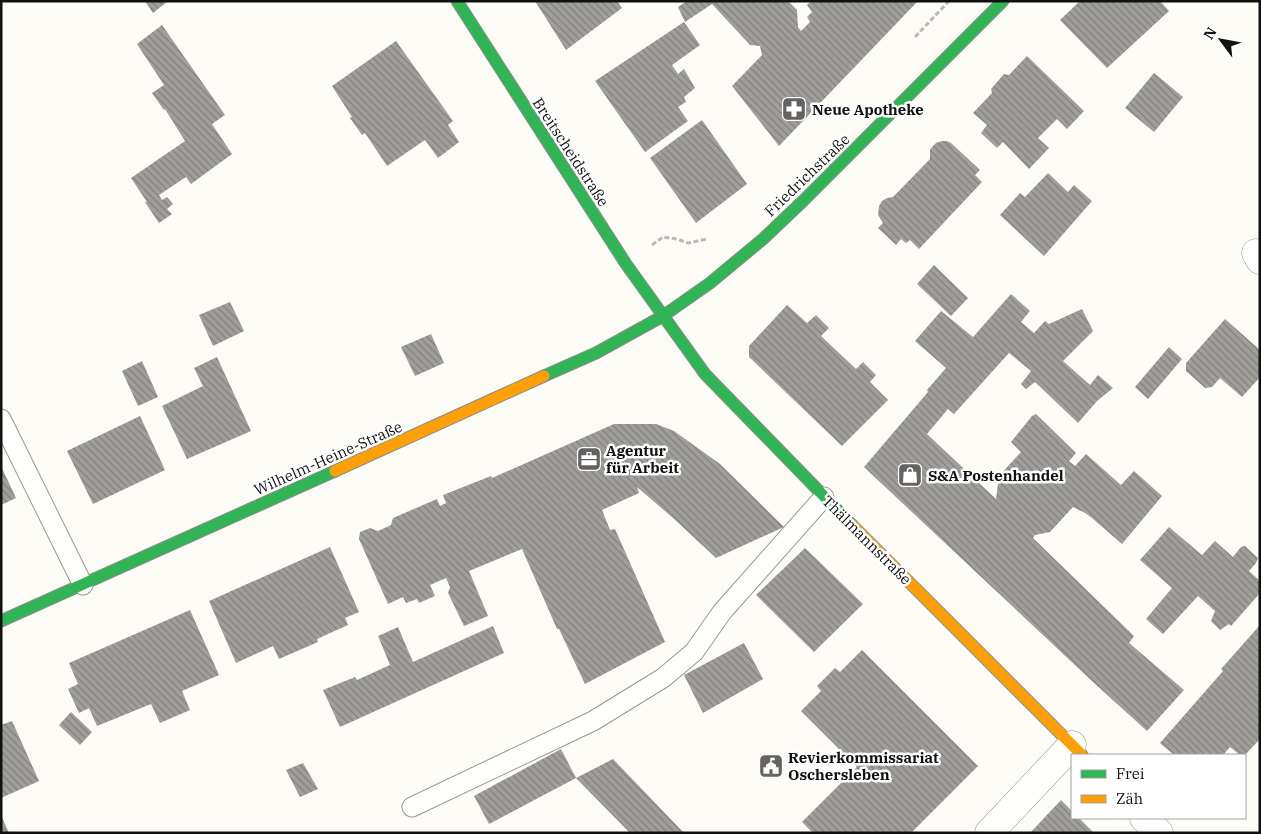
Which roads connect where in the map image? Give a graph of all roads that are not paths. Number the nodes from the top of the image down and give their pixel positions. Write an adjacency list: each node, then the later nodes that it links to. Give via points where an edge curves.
1 (457, 1): 3 (street, Breitscheidstraße, via 626,264)
2 (1003, 1): 3 (street, Friedrichstraße, via 763,239)
3 (664, 316): 5 (street, Thälmannstraße, via 705,374); 6 (street, Wilhelm-Heine-Straße, via 596,353)
4 (1, 419): 6 (lane)
5 (824, 497): 8 (street, Thälmannstraße); 10 (lane, via 722,612 694,652 663,678 593,721)
6 (83, 585): 7 (street, Wilhelm-Heine-Straße)
7 (1, 621)
8 (1077, 750)
9 (1071, 756): 12 (street)
10 (412, 807)
11 (1145, 819): 13 (street)
12 (989, 833)
13 (1159, 833)

